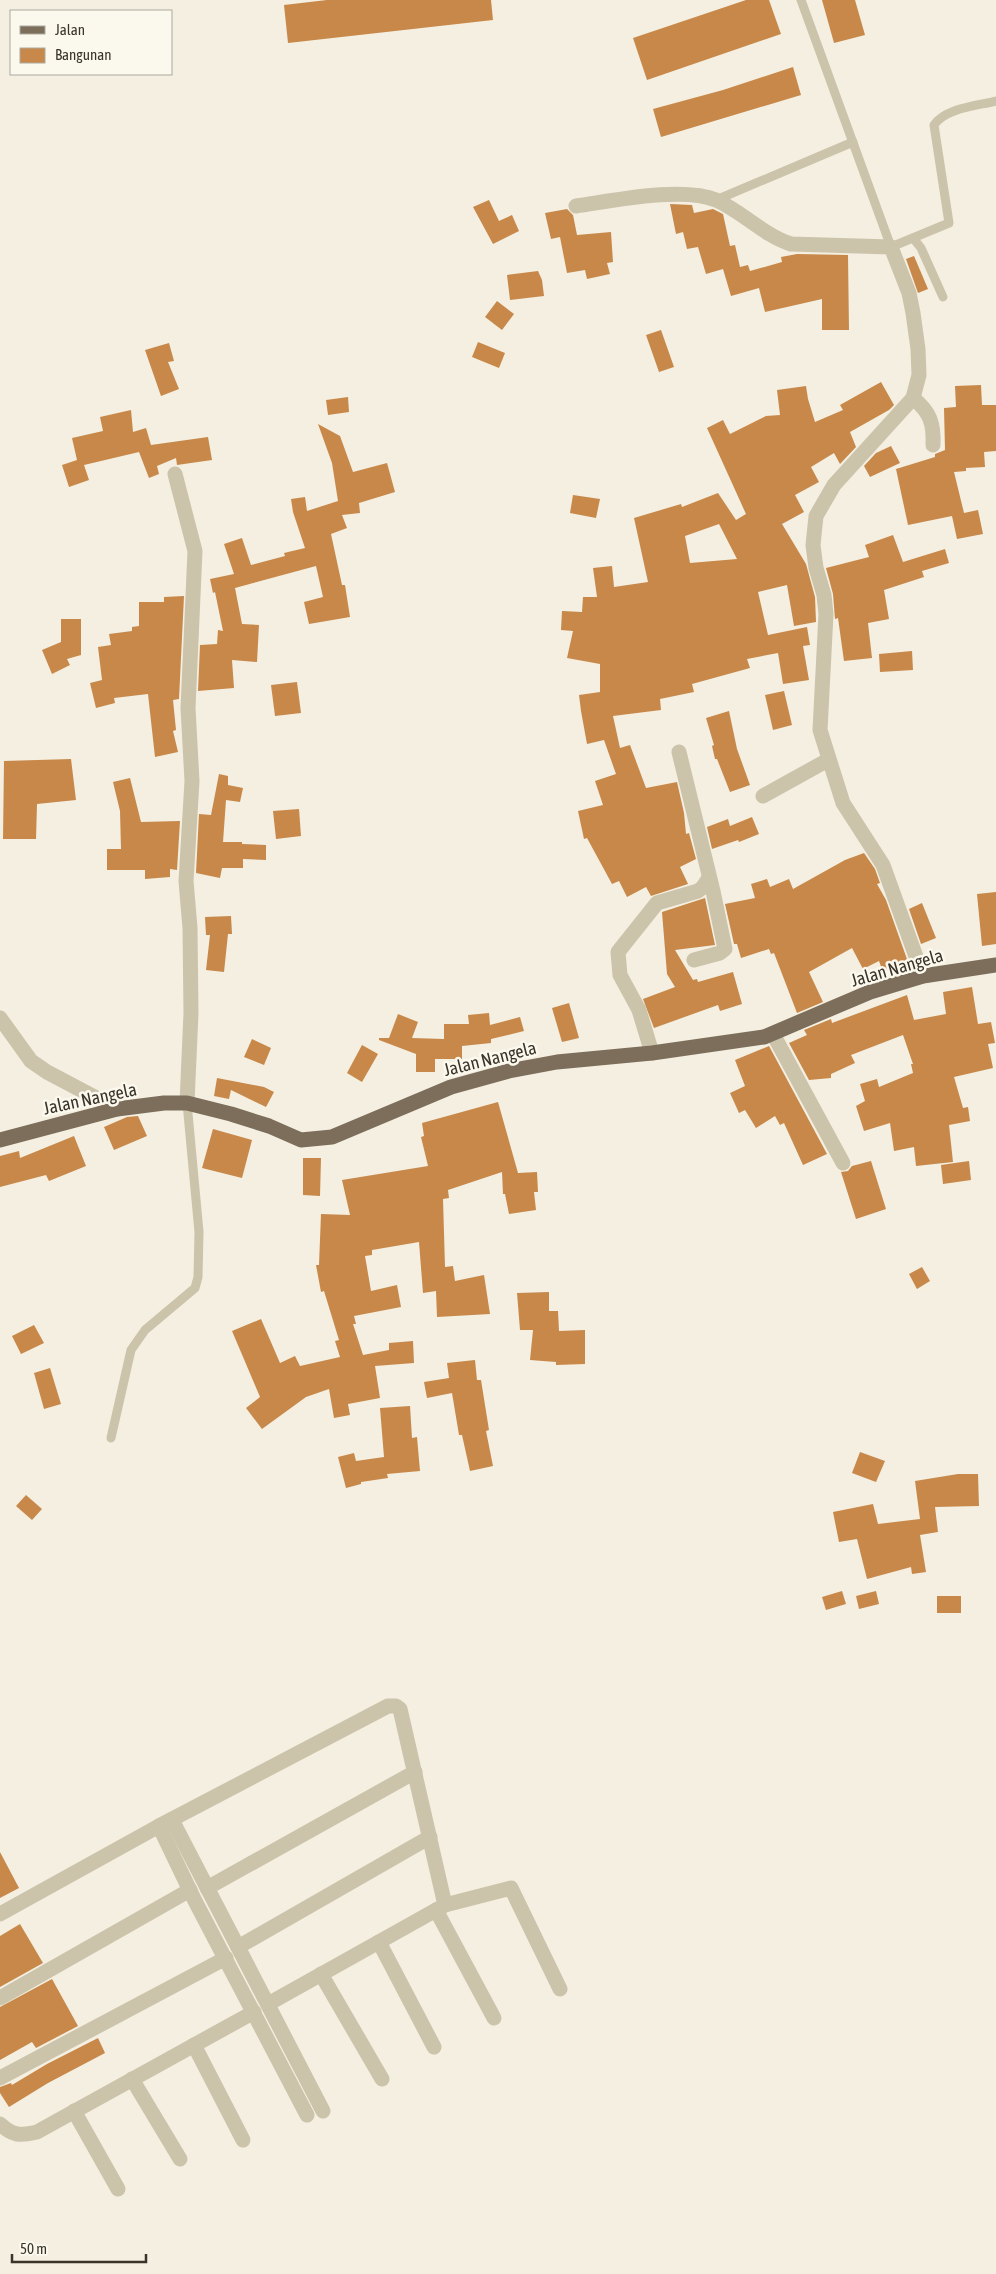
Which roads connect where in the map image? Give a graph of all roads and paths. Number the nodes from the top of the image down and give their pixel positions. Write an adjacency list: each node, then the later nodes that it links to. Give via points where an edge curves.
1 (802, 0): 3 (lane)
2 (996, 101): 6 (lane, via 949,113 934,125 950,221 946,226)
3 (853, 142): 4 (lane); 7 (lane)
4 (716, 200): 5 (street, via 682,195); 7 (street, via 778,240 791,244)
5 (576, 206)
6 (913, 238): 7 (lane); 8 (lane, via 921,248)
7 (891, 247): 9 (street, via 909,293 916,331 919,375)
8 (943, 297)
9 (913, 398): 10 (street, via 932,418); 13 (street, via 834,485 814,524 816,568 826,609 820,720)
10 (933, 444)
11 (175, 474): 22 (street, via 195,551 188,708 192,781 186,881 191,1013)
12 (680, 752): 15 (street)
13 (828, 760): 14 (street); 18 (street, via 843,803 883,865)
14 (763, 796)
15 (709, 878): 16 (street, via 725,949); 21 (street, via 698,891 657,903 618,952 620,975 644,1022)
16 (694, 960)
17 (996, 965): 18 (main road, Jalan Nangela)
18 (923, 976): 20 (main road, Jalan Nangela, via 870,992)
19 (0, 1018): 23 (street, via 31,1061)
20 (773, 1034): 21 (main road, Jalan Nangela); 25 (street)
21 (652, 1053): 22 (main road, Jalan Nangela, via 557,1062 451,1086 332,1138 319,1140 301,1140 269,1126)
22 (187, 1104): 23 (main road, Jalan Nangela, via 164,1103); 26 (lane, via 199,1232 198,1277 195,1288 145,1330 131,1350)
23 (117, 1109): 24 (main road, Jalan Nangela)
24 (0, 1140)
25 (843, 1163)
26 (111, 1438)
27 (415, 1772): 28 (street, via 400,1709 388,1706); 29 (street); 30 (street)
28 (166, 1823): 30 (street); 31 (street); 33 (street)
29 (430, 1837): 32 (street); 35 (street)
30 (207, 1888): 35 (street)
31 (190, 1890): 36 (street); 39 (street)
32 (441, 1907): 34 (street); 38 (street, via 511,1888); 42 (street)
33 (0, 1914)
34 (379, 1942): 37 (street); 44 (street)
35 (238, 1947): 40 (street)
36 (226, 1958): 41 (street); 45 (street)
37 (321, 1974): 40 (street); 47 (street)
38 (560, 1988)
39 (0, 1998)
40 (268, 2004): 49 (street)
41 (254, 2012): 43 (street); 50 (street)
42 (494, 2018)
43 (194, 2045): 46 (street); 52 (street)
44 (434, 2047)
45 (0, 2078)
46 (132, 2079): 48 (street); 53 (street)
47 (382, 2079)
48 (74, 2111): 51 (street, via 37,2132 22,2136 8,2132); 54 (street)
49 (323, 2111)
50 (307, 2115)
51 (0, 2124)
52 (243, 2140)
53 (180, 2159)
54 (118, 2189)

